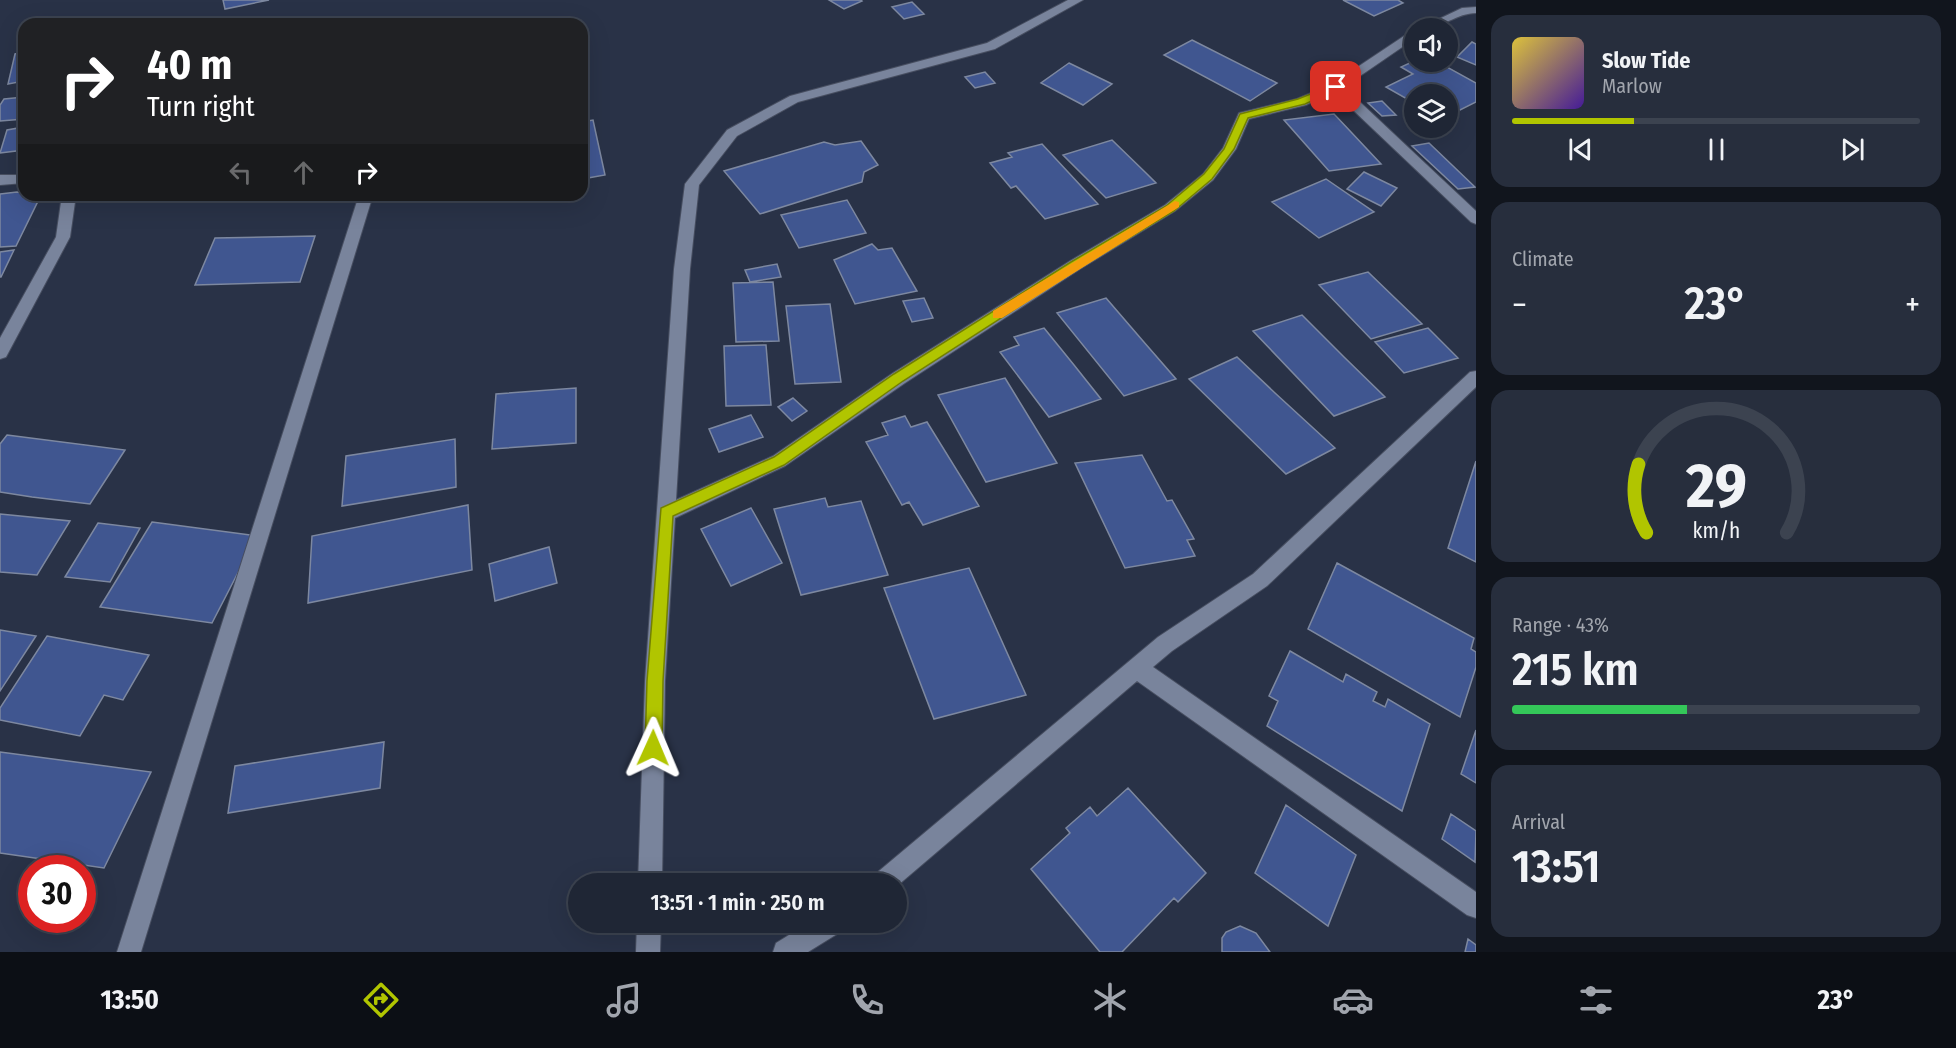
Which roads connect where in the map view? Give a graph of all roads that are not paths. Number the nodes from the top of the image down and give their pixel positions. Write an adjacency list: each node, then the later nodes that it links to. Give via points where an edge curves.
1 (1077, 0): 13 (street, via 991,46 794,99 732,133 692,184 682,269)
2 (1476, 10): 3 (street)
3 (1448, 18)
4 (1404, 41): 5 (street)
5 (1336, 87): 10 (street); 13 (street, via 1301,102 1244,116 1229,149 1208,177 1170,208 899,378 779,461)
6 (18, 179): 7 (street)
7 (0, 180)
8 (68, 201): 11 (street, via 63,237)
9 (364, 201): 20 (street)
10 (1476, 219)
11 (0, 353)
12 (1476, 377): 14 (street, via 1260,580 1165,644)
13 (666, 513): 15 (street, via 655,681)
14 (1137, 668): 16 (street); 17 (street)
15 (650, 873)
16 (894, 873)
17 (1476, 906)
18 (649, 933): 21 (street)
19 (815, 933): 22 (street)
20 (129, 952)
21 (648, 952)
22 (785, 952)

